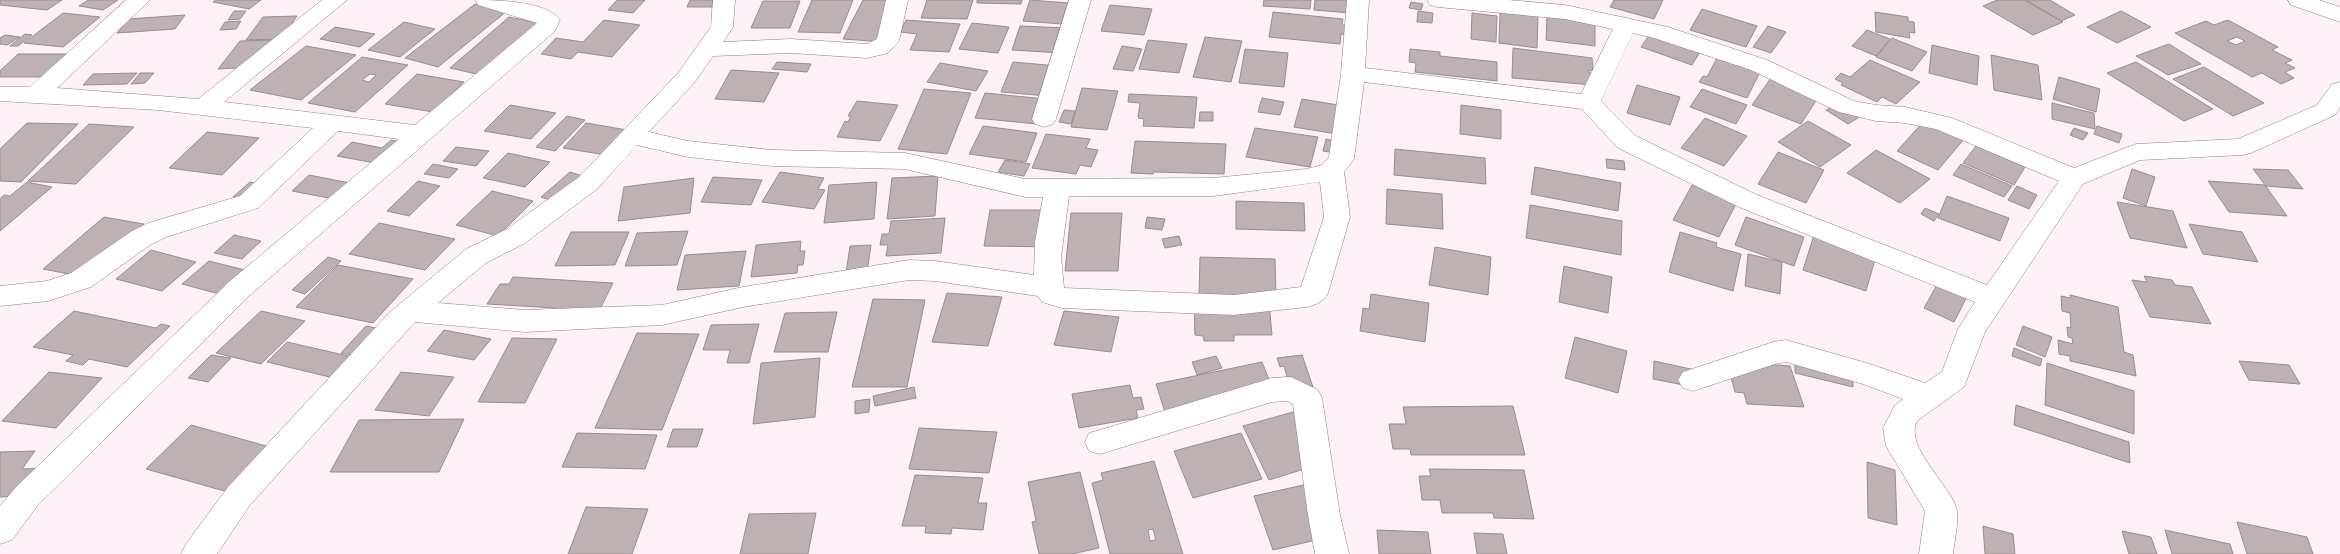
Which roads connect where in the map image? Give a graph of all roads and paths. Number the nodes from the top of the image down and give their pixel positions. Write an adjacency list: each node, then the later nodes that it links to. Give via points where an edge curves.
1 (139, 0): 16 (street)
2 (336, 0): 18 (street)
3 (486, 0): 21 (street, via 542,16 549,20 547,26)
4 (724, 0): 12 (street, via 722,27)
5 (897, 0): 12 (street, via 888,41 880,48 791,46)
6 (1080, 0): 19 (street)
7 (1358, 0): 13 (street)
8 (1438, 0): 11 (street, via 1565,12)
9 (2299, 0): 10 (street)
10 (2340, 15)
11 (1626, 25): 17 (street); 24 (street, via 1660,32 1759,65 1846,107 1942,124)
12 (707, 49): 22 (street, via 686,78)
13 (1353, 74): 17 (street); 23 (street, via 1341,159)
14 (2340, 89): 24 (street, via 2326,110 2242,147 2136,152)
15 (0, 94): 16 (street)
16 (36, 95): 18 (street)
17 (1589, 102): 28 (street, via 1627,142 1653,155 1748,201)
18 (204, 106): 20 (street)
19 (1044, 119)
20 (332, 122): 21 (street); 27 (street, via 249,202 157,230 81,280 48,291)
21 (420, 134): 33 (street, via 240,288 27,496)
22 (631, 136): 25 (street, via 688,149 772,158 905,161 1025,188); 29 (street, via 588,183 516,236 476,256)
23 (1331, 171): 25 (street, via 1306,177 1213,187); 26 (street, via 1337,217 1311,296 1234,305 1062,298 1052,294)
24 (2074, 178): 28 (street)
25 (1057, 188): 26 (street, via 1049,240)
26 (1049, 287): 29 (street, via 910,270 743,297 662,315 525,321)
27 (0, 296)
28 (1993, 298): 31 (street, via 1972,329 1954,379)
29 (410, 311): 34 (street, via 238,496)
30 (1693, 380): 31 (street, via 1786,351 1870,375)
31 (1929, 397): 36 (street, via 1906,413 1898,428 1901,446 1941,510)
32 (1100, 442): 35 (street, via 1272,390 1291,389 1307,398)
33 (0, 530)
34 (198, 554)
35 (1332, 554)
36 (1936, 554)

